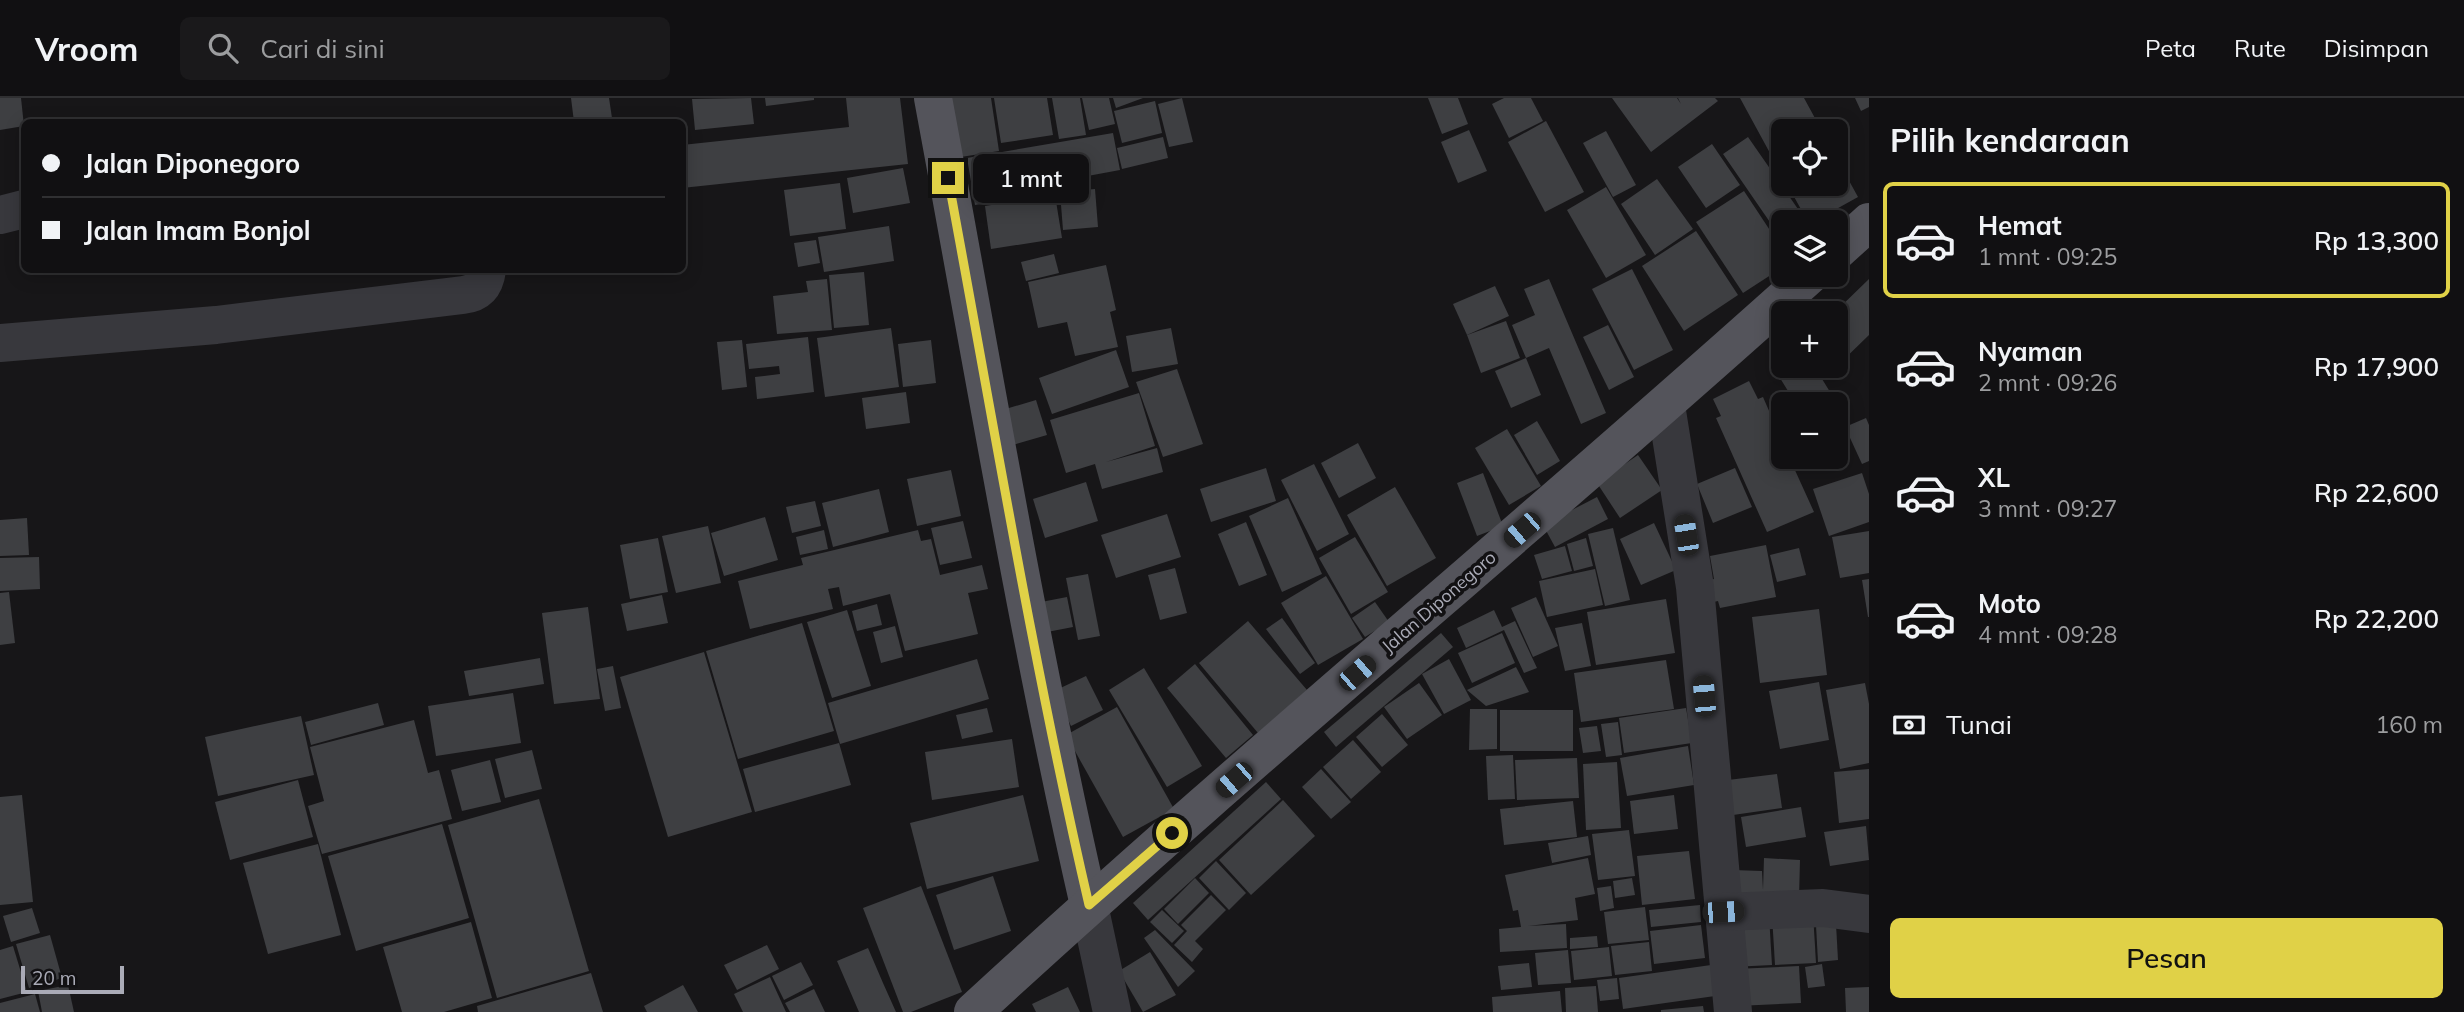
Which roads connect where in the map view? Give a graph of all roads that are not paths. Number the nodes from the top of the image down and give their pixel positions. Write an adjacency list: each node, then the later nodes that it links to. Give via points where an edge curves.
1 (933, 98): 10 (main road, via 1036,655)
2 (21, 210): 3 (street)
3 (0, 215)
4 (1869, 222): 5 (main road)
5 (1848, 241)
6 (486, 273): 8 (street, via 480,290 463,295 216,325)
7 (1797, 287): 9 (main road, Jalan Diponegoro)
8 (0, 343)
9 (1666, 405): 10 (main road, Jalan Diponegoro); 11 (street, via 1695,587)
10 (1089, 905): 13 (main road, Jalan Diponegoro); 14 (street)
11 (1723, 912): 12 (street, via 1823,908); 15 (street)
12 (1869, 914)
13 (973, 1012)
14 (1112, 1012)
15 (1732, 1012)

